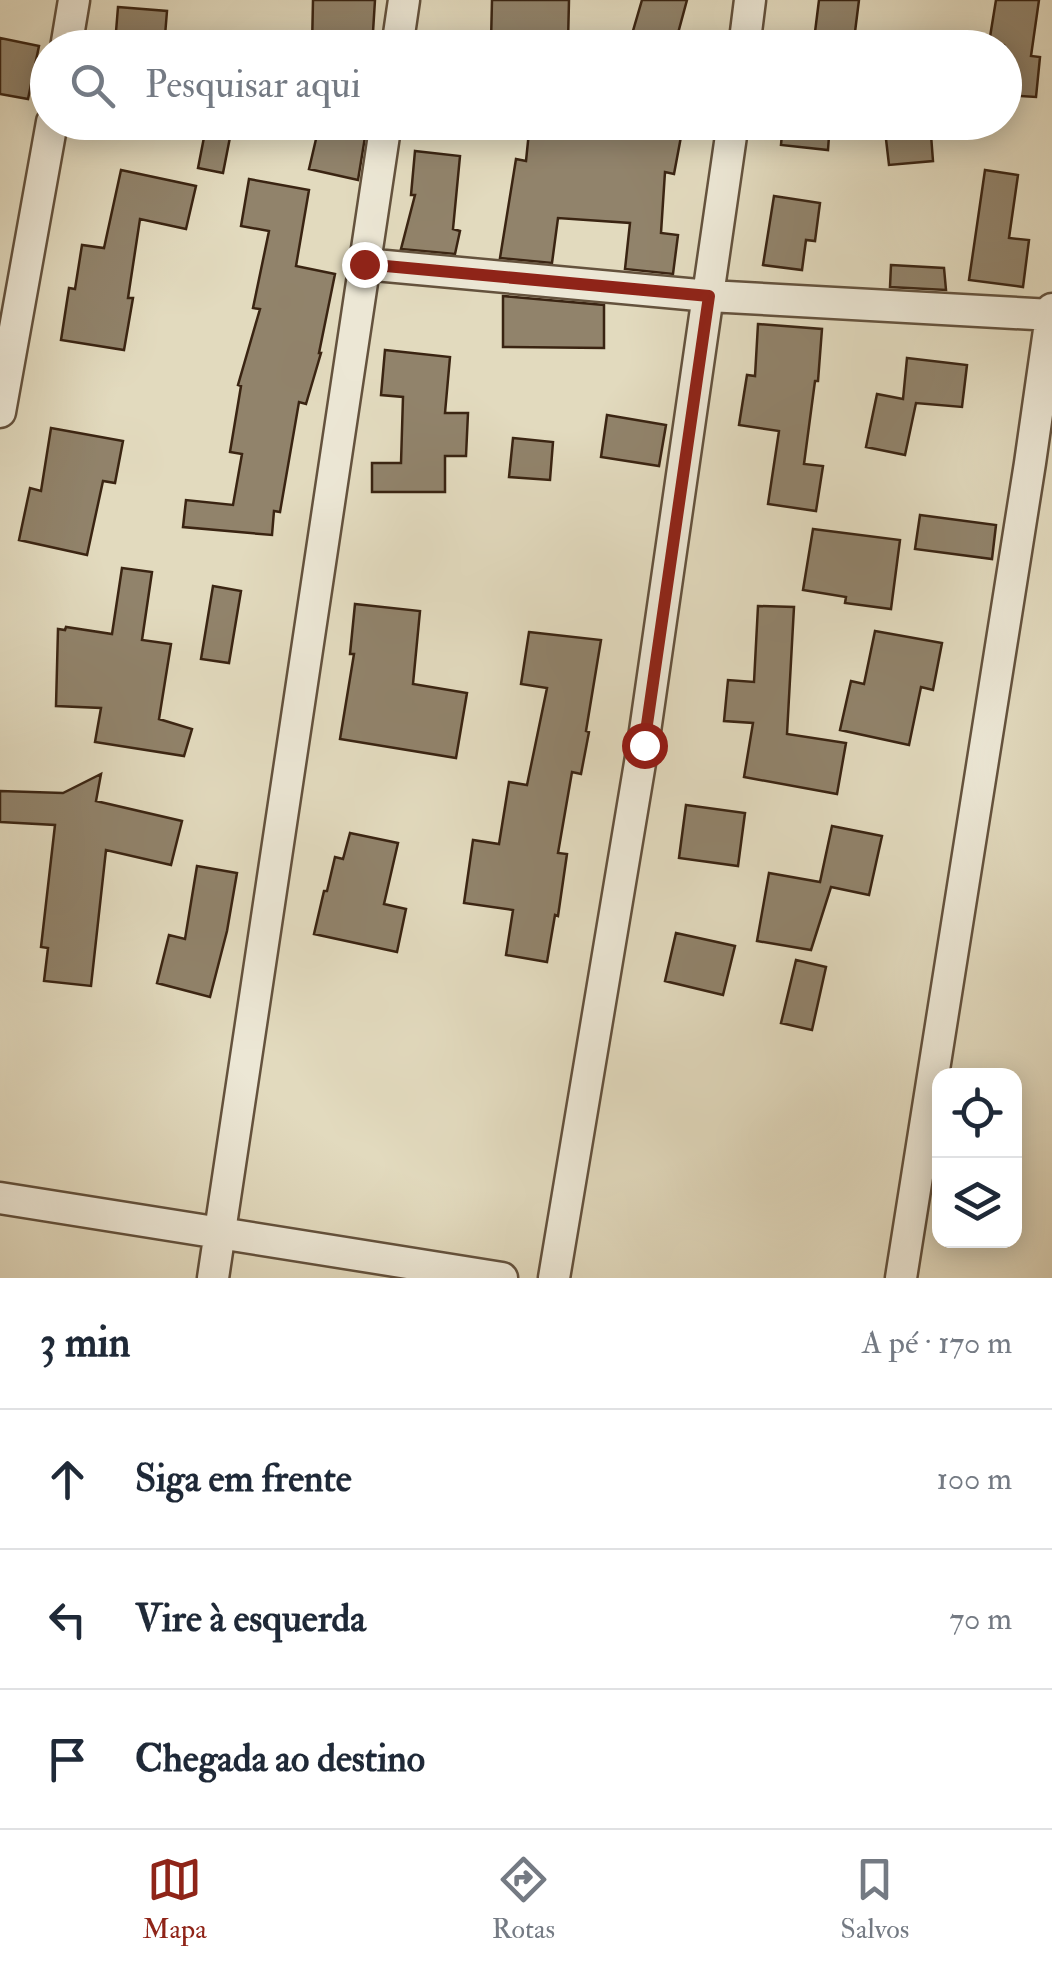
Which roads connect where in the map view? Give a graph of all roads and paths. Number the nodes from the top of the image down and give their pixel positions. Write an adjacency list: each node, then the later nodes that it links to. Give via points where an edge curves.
1 (74, 0): 4 (street)
2 (404, 0): 5 (street)
3 (750, 0): 6 (street)
4 (69, 30)
5 (400, 30)
6 (746, 30)
7 (49, 140): 13 (street)
8 (383, 140): 10 (street)
9 (731, 140): 11 (street)
10 (364, 264): 11 (street); 15 (street)
11 (709, 296): 12 (street); 18 (street, via 644,745)
12 (1052, 313): 19 (street)
13 (0, 412)
14 (0, 1198): 15 (street)
15 (220, 1232): 16 (street); 17 (street)
16 (213, 1278)
17 (502, 1278)
18 (554, 1278)
19 (902, 1278)

